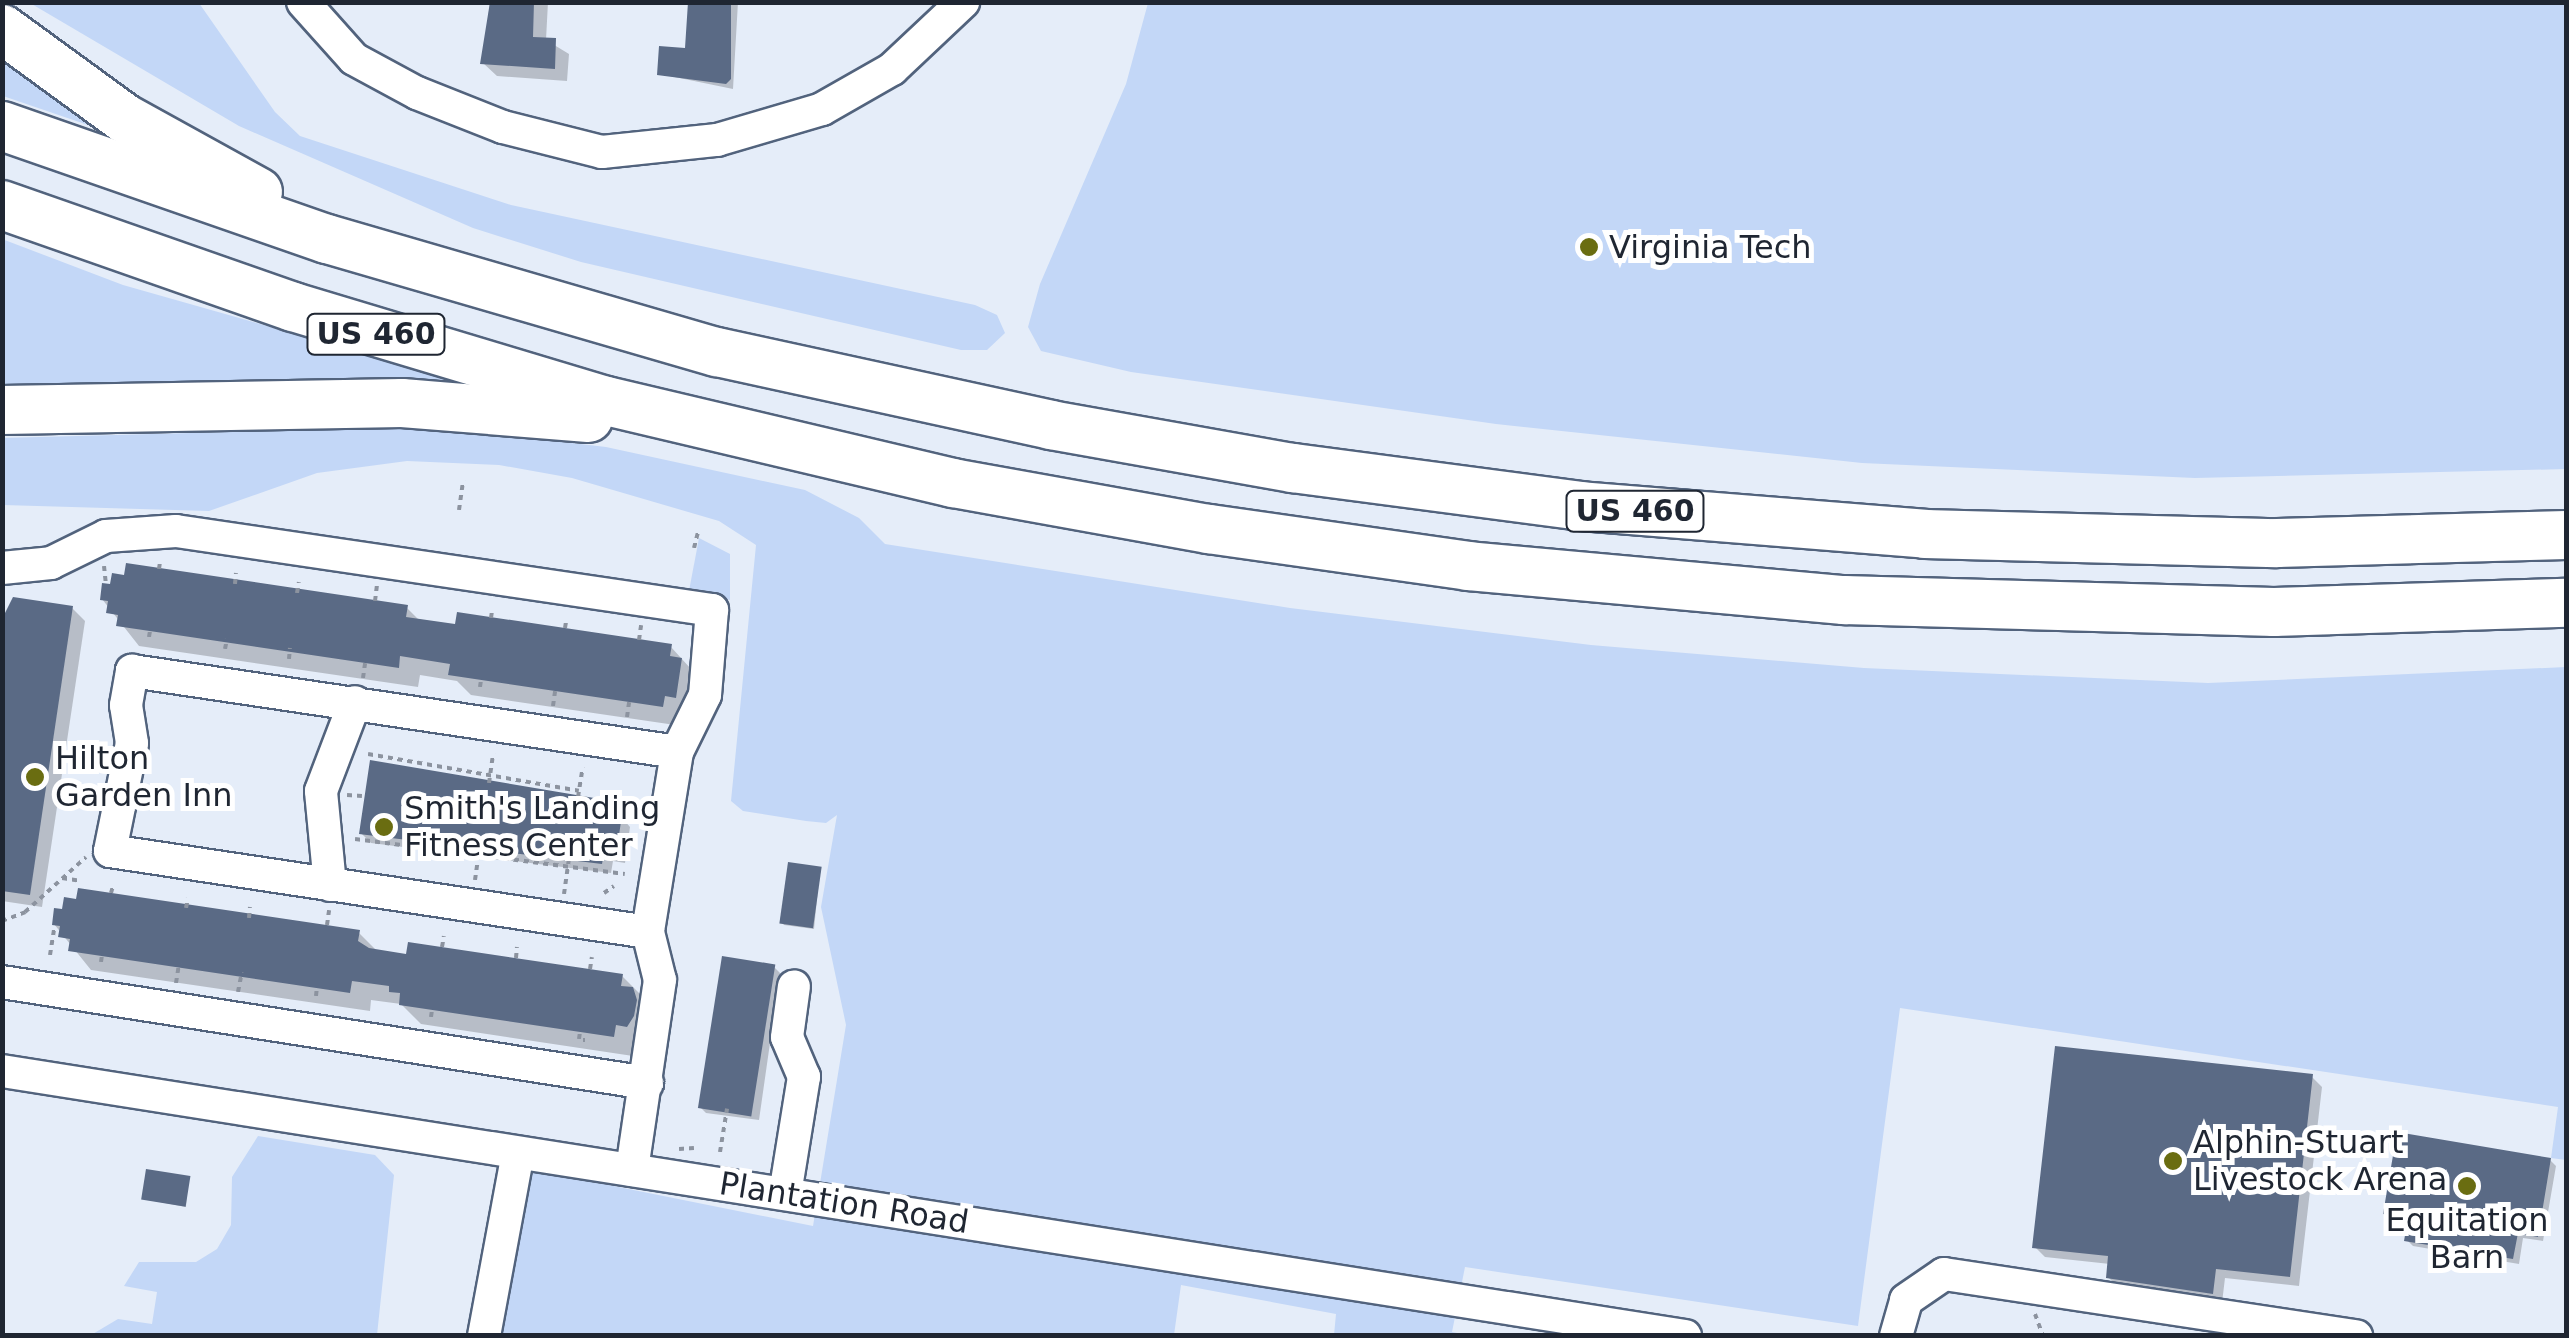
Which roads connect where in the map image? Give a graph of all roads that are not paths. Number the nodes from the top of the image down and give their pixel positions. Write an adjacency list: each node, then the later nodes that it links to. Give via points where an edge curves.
1 (303, 2): 2 (street, via 354,59 417,92 503,128 602,152 718,140 822,109 892,69)
2 (962, 2)
3 (2, 29): 6 (highway, via 124,118)
4 (2, 126): 6 (highway, US 460)
5 (2, 205): 8 (highway, US 460, via 369,332)
6 (326, 239): 9 (highway, US 460, via 717,352 960,406 1255,462 1512,498 1717,520 2012,537 2277,543)
7 (2, 410): 8 (highway, via 402,403)
8 (756, 438): 11 (highway, US 460, via 1209,529 1674,588 2058,610)
9 (2566, 535)
10 (2, 568): 13 (street, via 51,563 106,536 176,530 709,608 716,619 705,694)
11 (2566, 603)
12 (359, 687): 13 (street); 14 (street, via 321,791); 14 (street, via 132,670 126,706 132,744 110,852)
13 (676, 752): 15 (street)
14 (329, 900): 15 (street)
15 (648, 932): 19 (street, via 660,980)
16 (2, 982): 19 (street)
17 (794, 986): 22 (street, via 787,1037 804,1077)
18 (2, 1072): 20 (street, Plantation Road)
19 (647, 1083): 21 (street)
20 (518, 1153): 21 (street, Plantation Road); 23 (street)
21 (632, 1170): 22 (street, Plantation Road)
22 (785, 1194): 24 (street, Plantation Road)
23 (484, 1336)
24 (1685, 1336)
25 (1896, 1336): 26 (street, via 1906,1300 1944,1274)
26 (2356, 1336)

